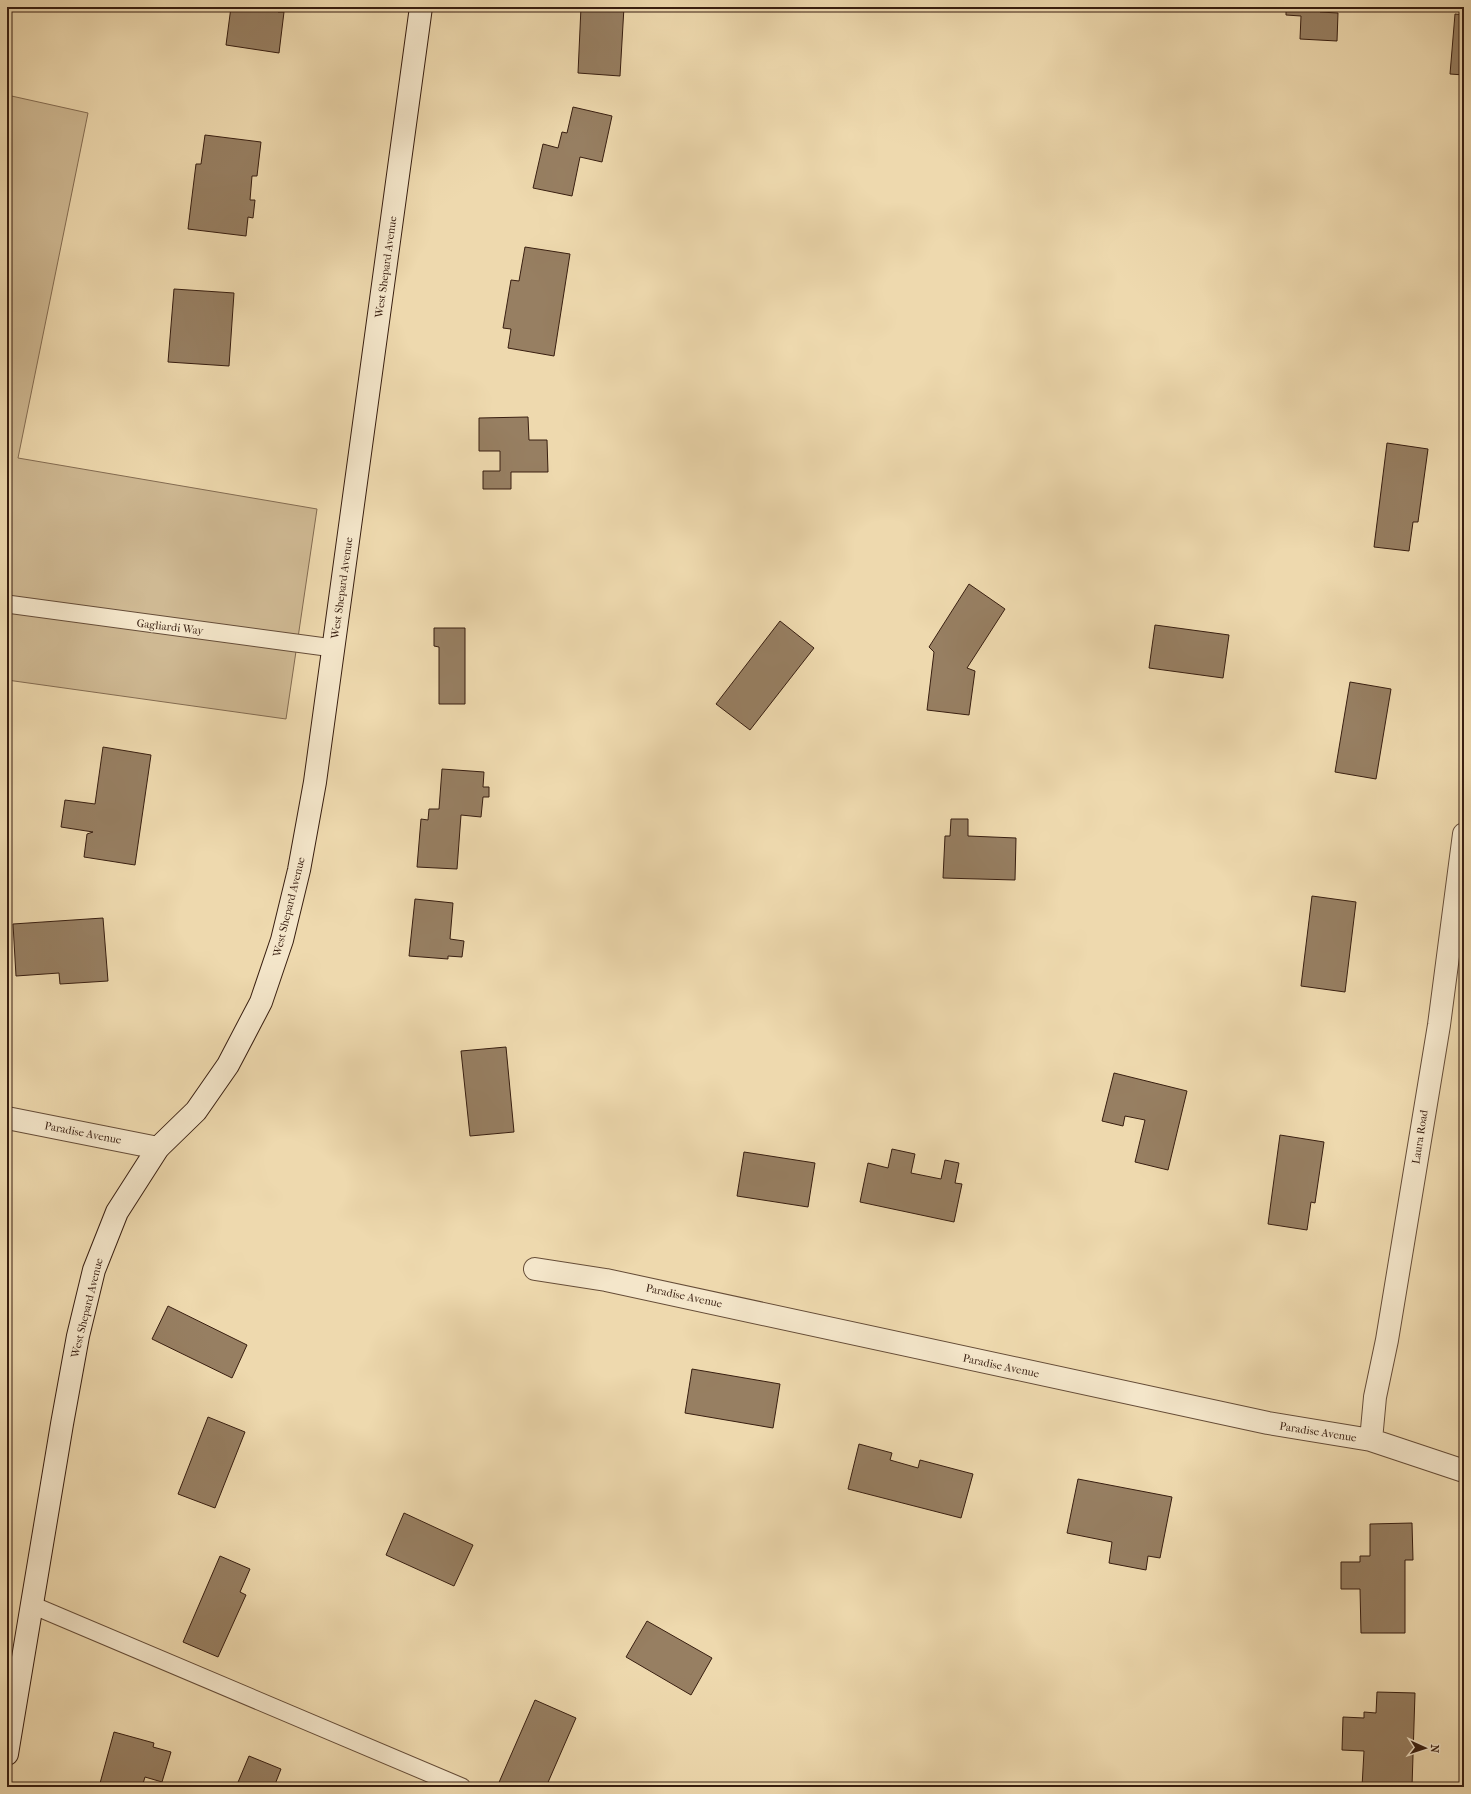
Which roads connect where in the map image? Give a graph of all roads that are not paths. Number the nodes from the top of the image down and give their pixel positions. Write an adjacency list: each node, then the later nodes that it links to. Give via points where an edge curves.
1 (421, 7): 3 (street, West Shepard Avenue)
2 (7, 604): 3 (lane, Gagliardi Way)
3 (333, 648): 6 (street, West Shepard Avenue, via 315,782 299,870 282,940 261,1002 228,1065 201,1104)
4 (1464, 834): 8 (street, Laura Road, via 1439,1025 1387,1340 1375,1397)
5 (7, 1118): 6 (street, Paradise Avenue)
6 (158, 1148): 10 (street, West Shepard Avenue, via 117,1212 94,1270 78,1336)
7 (535, 1269): 8 (street, Paradise Avenue, via 637,1286 1268,1424)
8 (1371, 1440): 9 (street, Paradise Avenue)
9 (1464, 1471)
10 (32, 1605): 11 (street, West Shepard Avenue); 12 (lane)
11 (7, 1754)
12 (462, 1787)

